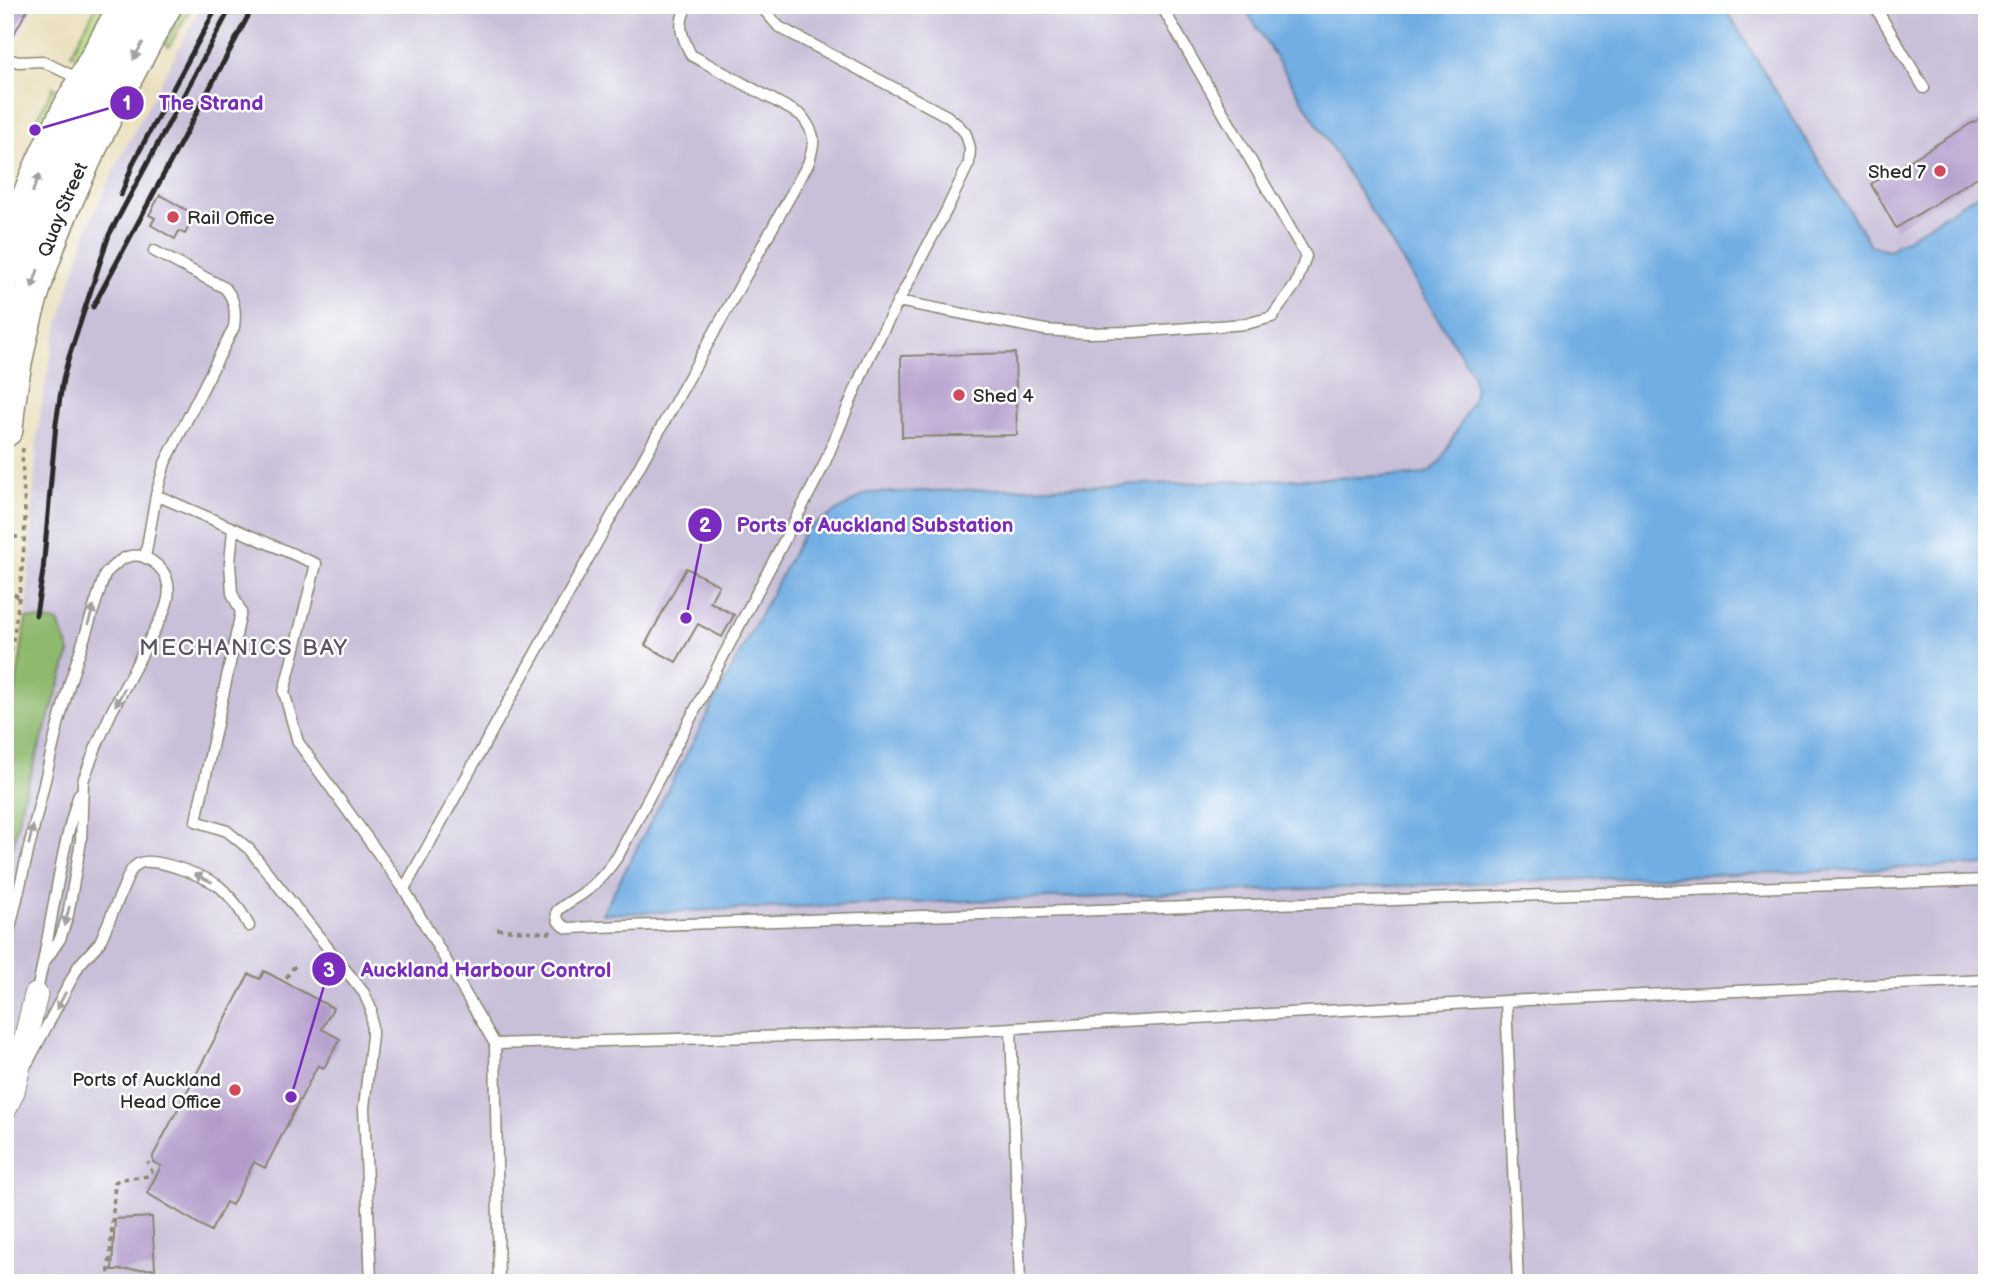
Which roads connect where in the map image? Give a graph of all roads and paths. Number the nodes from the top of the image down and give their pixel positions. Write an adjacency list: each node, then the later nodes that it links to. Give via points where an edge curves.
1 (127, 5): 9 (main road, Quay Street)
2 (164, 5): 9 (main road, Quay Street, one-way to 9)
3 (687, 5): 24 (lane, via 680,20 691,55 801,115 815,145)
4 (763, 5): 12 (lane, via 779,27 947,116 966,134 969,163)
5 (1161, 5): 12 (lane, via 1306,256 1296,284 1272,317 1246,324 1087,333 1045,331)
6 (1874, 5): 8 (lane)
7 (5, 58): 9 (lane, via 42,61)
8 (1924, 88)
9 (99, 89): 11 (main road, Quay Street, one-way to 9, via 39,173); 13 (main road, Quay Street, one-way to 13, via 78,168 20,333)
10 (154, 251): 15 (lane, via 225,288 236,316 165,463)
11 (5, 271)
12 (898, 301): 25 (lane, via 823,467 618,856 590,888 556,911)
13 (5, 429)
14 (22, 466): 21 (path, via 25,518)
15 (156, 495): 16 (lane); 19 (lane)
16 (233, 529): 24 (lane, via 316,564 284,692 298,742); 39 (lane, via 232,593 241,612 197,821 226,831 249,849 364,993 371,1009 364,1107)
17 (13, 537): 18 (path)
18 (20, 537)
19 (145, 558): 28 (lane, one-way to 19, via 69,682 105,574 128,556); 32 (lane, one-way to 32, via 163,571 169,597 83,781 81,841 68,915 60,939 43,964)
20 (5, 589): 21 (path)
21 (19, 597): 22 (path)
22 (5, 691)
23 (1987, 880): 25 (lane, via 568,928)
24 (404, 889): 35 (lane)
25 (560, 924): 27 (path, via 549,933)
26 (248, 926): 36 (lane, one-way to 36, via 235,902 199,875 148,861 138,863 100,942 79,965)
27 (497, 929)
28 (5, 949)
29 (296, 966): 30 (path)
30 (286, 978)
31 (1987, 980): 33 (lane)
32 (36, 995): 36 (street)
33 (1506, 1001): 34 (lane); 42 (lane)
34 (1011, 1028): 35 (lane); 41 (lane)
35 (495, 1044): 40 (lane)
36 (9, 1100)
37 (148, 1162): 38 (path, via 149,1176 116,1182)
38 (108, 1283)
39 (371, 1283)
40 (499, 1283)
41 (1020, 1283)
42 (1518, 1283)

